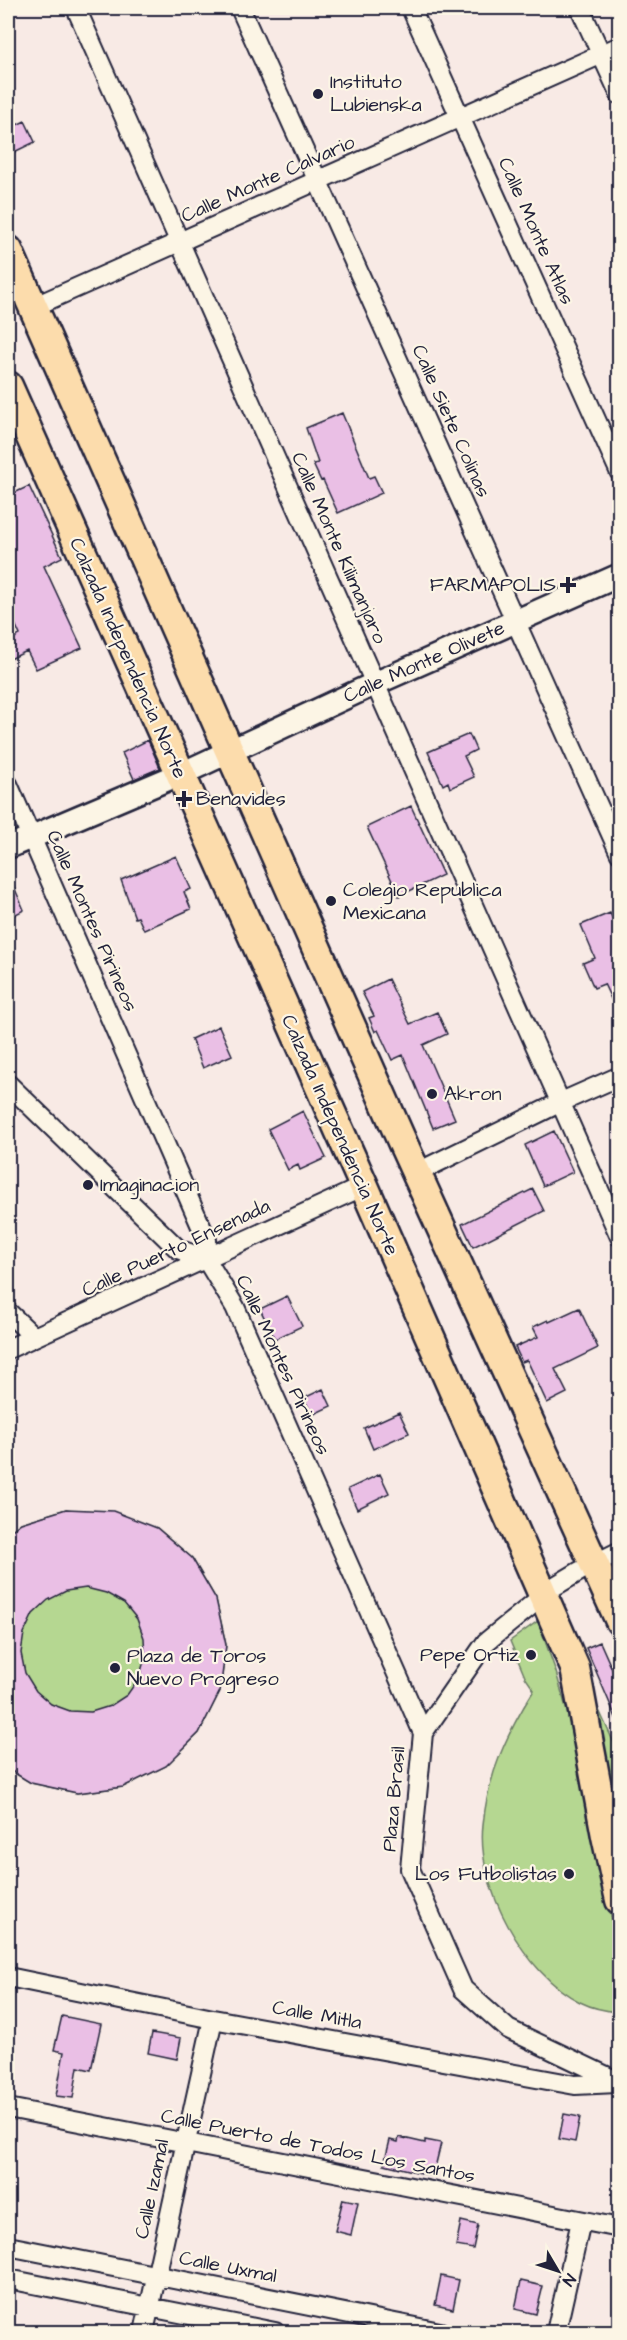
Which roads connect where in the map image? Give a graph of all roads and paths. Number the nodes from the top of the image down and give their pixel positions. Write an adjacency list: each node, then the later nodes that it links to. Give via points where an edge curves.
1 (76, 8): 10 (street, Calle Monte Kilimanjaro)
2 (240, 8): 9 (street, Calle Siete Colinas)
3 (411, 8): 8 (street, Calle Monte Atlas)
4 (580, 8): 6 (street)
5 (620, 46): 6 (street, Calle Monte Calvario)
6 (601, 54): 7 (street); 8 (street, Calle Monte Calvario)
7 (620, 95)
8 (460, 117): 9 (street, Calle Monte Calvario); 14 (street, Calle Monte Atlas)
9 (318, 181): 10 (street, Calle Monte Calvario); 16 (street, Calle Siete Colinas)
10 (180, 243): 12 (street, Calle Monte Calvario); 17 (street, Calle Monte Kilimanjaro)
11 (8, 250): 12 (main road)
12 (33, 308): 18 (main road)
13 (8, 386): 19 (main road, Calzada Independencia Norte)
14 (620, 473)
15 (620, 575): 16 (street, Calle Monte Olivete)
16 (516, 621): 17 (street, Calle Monte Olivete); 23 (street, Calle Siete Colinas)
17 (374, 684): 18 (street, Calle Monte Olivete); 26 (street, Calle Monte Kilimanjaro)
18 (229, 751): 19 (street, Calle Monte Olivete); 27 (main road)
19 (179, 774): 21 (street, Calle Monte Olivete); 28 (main road, Calzada Independencia Norte)
20 (8, 784): 21 (street, Calle Montes Pirineos)
21 (31, 837): 22 (street, Calle Monte Olivete); 30 (street, Calle Montes Pirineos, via 207,1240)
22 (8, 847)
23 (620, 854)
24 (620, 1076): 26 (street)
25 (8, 1084): 30 (street, via 178,1249)
26 (559, 1103): 27 (street); 29 (street, Calle Monte Kilimanjaro)
27 (416, 1173): 35 (main road)
28 (364, 1186): 30 (street, Calle Puerto Ensenada); 36 (main road, Calzada Independencia Norte)
29 (620, 1238)
30 (206, 1259): 32 (street, Calle Puerto Ensenada); 38 (street, Calle Montes Pirineos, via 235,1307)
31 (8, 1312): 32 (street)
32 (34, 1337): 33 (street, Calle Puerto Ensenada)
33 (8, 1349)
34 (620, 1551): 35 (street, Plaza Brasil)
35 (592, 1564): 36 (street, Plaza Brasil); 37 (main road)
36 (544, 1596): 38 (street, Plaza Brasil, via 486,1642); 39 (main road, Calzada Independencia Norte, via 575,1668)
37 (620, 1621)
38 (423, 1733): 42 (street, Plaza Brasil, via 410,1869 463,1989 508,2030)
39 (620, 1900)
40 (8, 1977): 41 (street, Calle Mitla)
41 (213, 2019): 42 (street, Calle Mitla, via 575,2085); 44 (street, Calle Izamal)
42 (619, 2082)
43 (8, 2108): 44 (street, Calle Puerto de Todos Los Santos)
44 (186, 2143): 45 (street, Calle Puerto de Todos Los Santos); 48 (street, Calle Izamal)
45 (581, 2221): 46 (street, Calle Puerto de Todos Los Santos); 54 (street)
46 (620, 2228)
47 (8, 2246): 48 (street, Calle Uxmal)
48 (156, 2276): 50 (street, Calle Izamal); 53 (street, Calle Uxmal)
49 (8, 2279): 50 (street)
50 (149, 2307): 51 (street, Calle Izamal); 52 (street)
51 (144, 2332)
52 (275, 2332)
53 (440, 2332)
54 (556, 2332)

